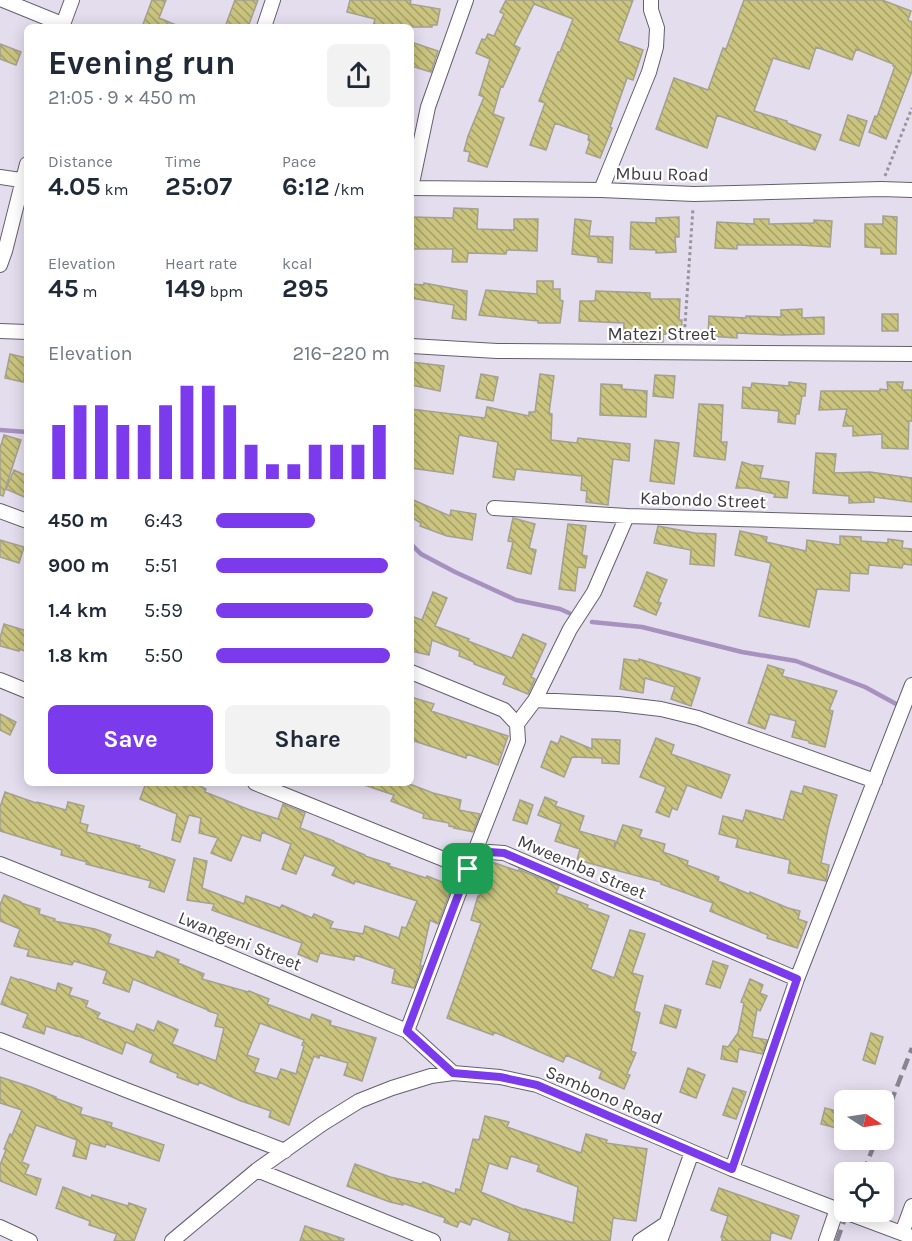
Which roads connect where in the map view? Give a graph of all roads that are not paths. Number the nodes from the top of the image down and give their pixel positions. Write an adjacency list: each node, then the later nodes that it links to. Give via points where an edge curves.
1 (3, 0): 6 (street)
2 (72, 0): 7 (street)
3 (273, 0): 8 (street)
4 (466, 0): 9 (street, via 428,107)
5 (651, 0): 14 (street, via 657,28 656,47)
6 (57, 24)
7 (63, 24)
8 (265, 24)
9 (414, 174)
10 (0, 177): 11 (street)
11 (24, 181)
12 (24, 184): 16 (street)
13 (414, 188): 14 (street, Mbuu Road)
14 (601, 190): 15 (street, Mbuu Road, via 694,194)
15 (912, 190)
16 (0, 265)
17 (0, 331): 18 (street)
18 (24, 332)
19 (414, 346): 20 (street, Matezi Street, via 497,351)
20 (912, 354)
21 (494, 508): 23 (street, Kabondo Street)
22 (0, 511): 24 (street)
23 (627, 516): 25 (street, Kabondo Street); 30 (street, via 594,592)
24 (24, 520)
25 (912, 524)
26 (414, 673): 31 (street, via 504,710)
27 (0, 680): 29 (street)
28 (912, 686): 32 (street)
29 (24, 690)
30 (535, 700): 31 (street); 32 (street, via 661,709 698,718)
31 (517, 723): 35 (street, via 518,741)
32 (875, 781): 36 (street)
33 (262, 786): 35 (street)
34 (0, 864): 37 (street, Lwangeni Street)
35 (468, 869): 36 (street, Mweemba Street, via 489,852 504,853); 37 (street)
36 (797, 979): 42 (street)
37 (407, 1031): 39 (street, Lwangeni Street)
38 (0, 1040): 40 (street)
39 (453, 1073): 40 (street, Sambono Road, via 430,1076 359,1101); 41 (street, Sambono Road, via 537,1085)
40 (285, 1151): 43 (street, Sambono Road)
41 (692, 1152): 42 (street, Sambono Road); 48 (street)
42 (732, 1169): 45 (street, Sambono Road)
43 (257, 1170): 52 (street, Sambono Road); 53 (street)
44 (912, 1206): 50 (street)
45 (834, 1208)
46 (836, 1222): 56 (street)
47 (872, 1222): 50 (street, Sambono Road)
48 (666, 1223): 54 (street); 55 (street)
49 (0, 1227): 51 (street)
50 (907, 1235)
51 (30, 1241)
52 (172, 1241)
53 (433, 1241)
54 (640, 1241)
55 (660, 1241)
56 (826, 1241)

